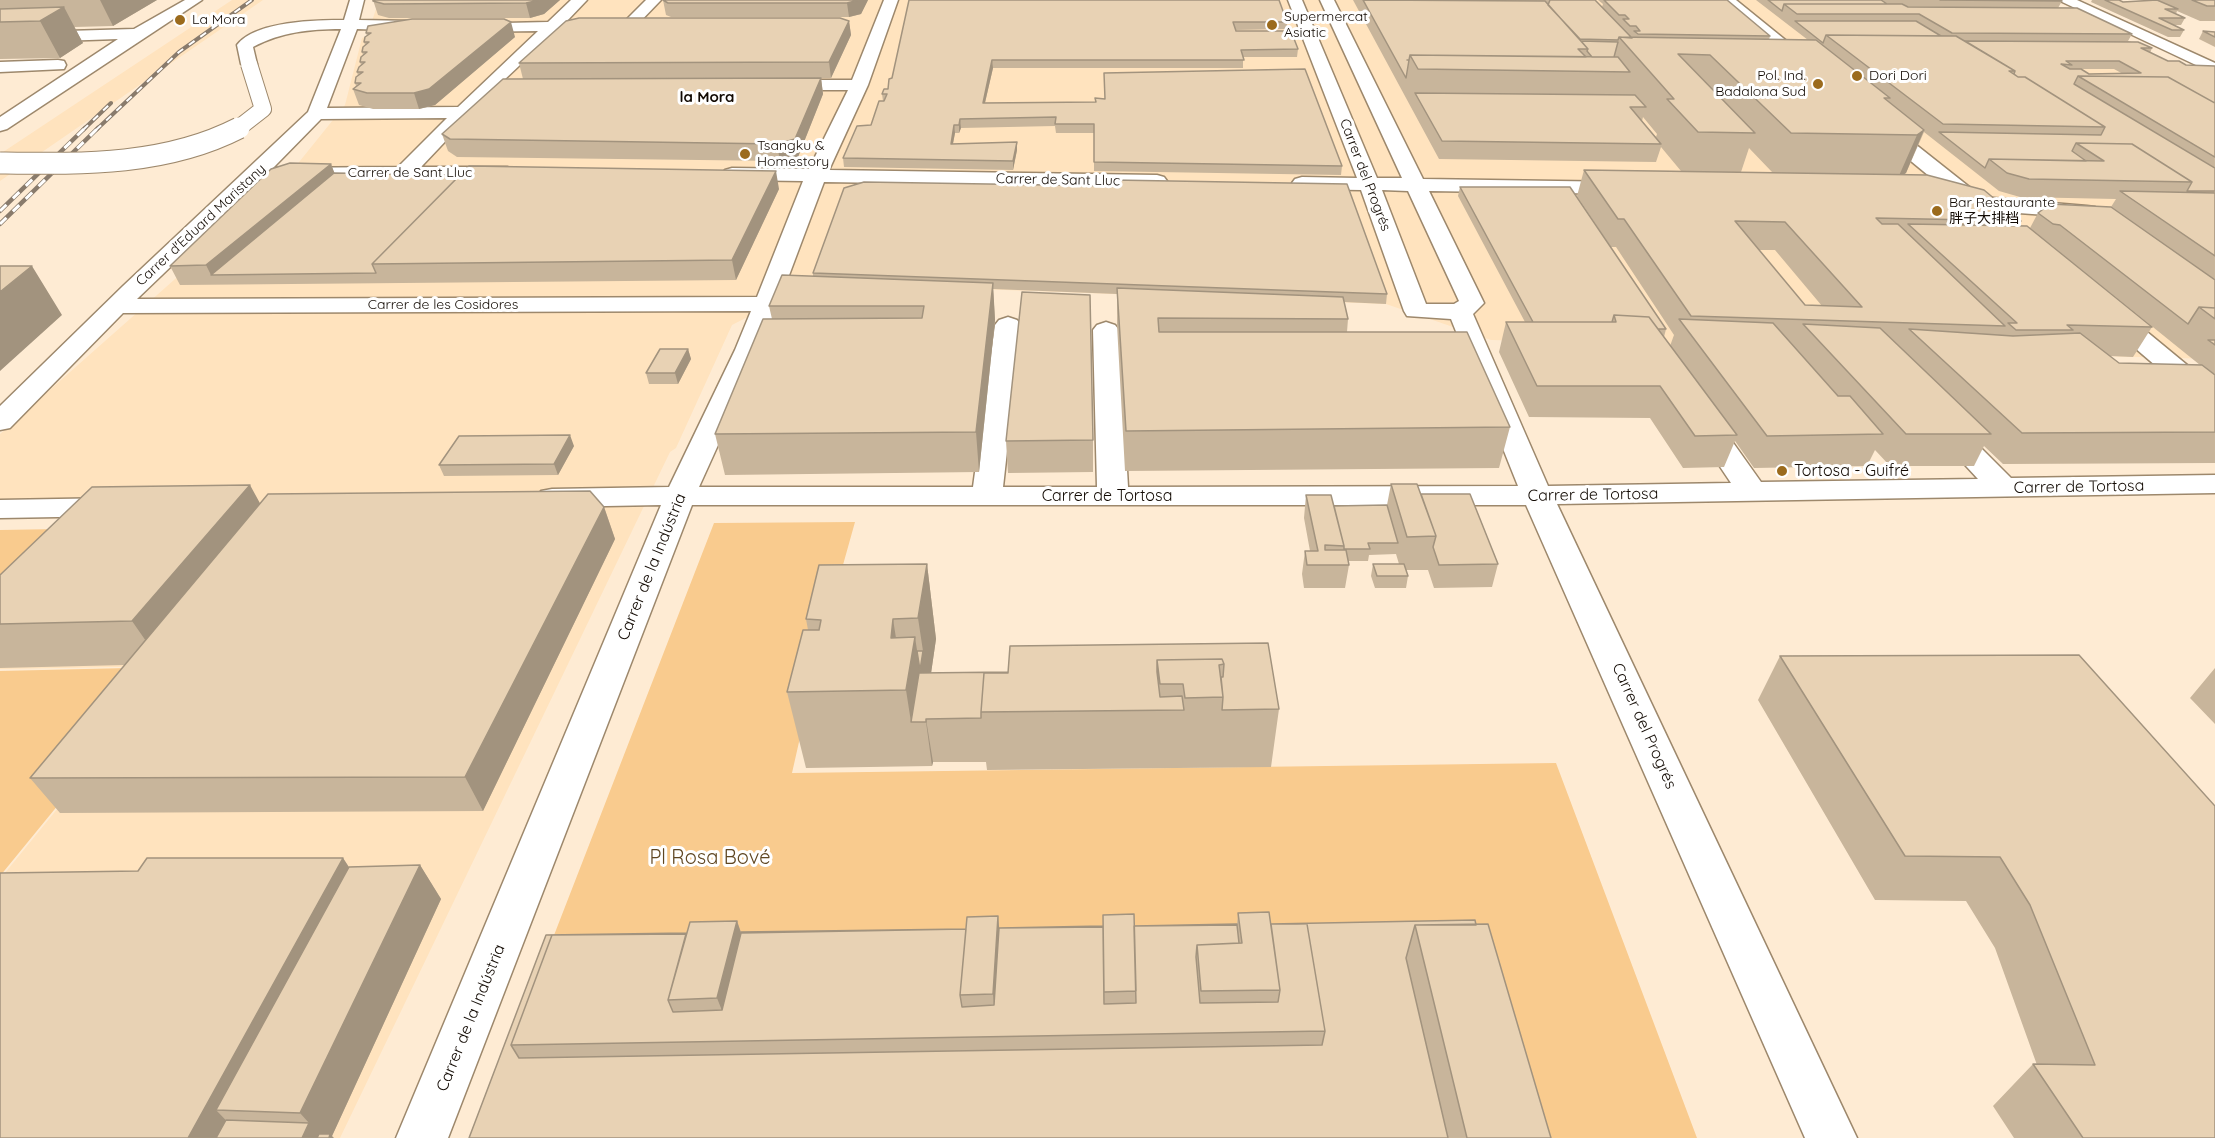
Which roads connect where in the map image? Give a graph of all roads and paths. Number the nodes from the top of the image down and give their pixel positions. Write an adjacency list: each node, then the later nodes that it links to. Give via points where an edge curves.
1 (195, 0): 16 (street)
2 (357, 0): 10 (street, Carrer d'Eduard Maristany)
3 (580, 0): 15 (street)
4 (654, 0): 13 (street)
5 (891, 0): 23 (street, Carrer de la Indústria, via 874,24)
6 (1295, 0): 38 (street, Carrer del Progrés)
7 (1327, 0): 39 (street)
8 (1727, 0): 21 (street)
9 (2065, 0): 20 (street)
10 (350, 26): 11 (street); 27 (street, Carrer d'Eduard Maristany); 30 (street, bridge, via 290,29 258,36 245,45 263,109 249,123 220,138 134,160)
11 (427, 26)
12 (450, 26): 15 (street)
13 (628, 26): 14 (street); 15 (street)
14 (652, 26)
15 (552, 27): 24 (street)
16 (137, 34): 17 (street); 29 (street)
17 (0, 38)
18 (58, 65): 19 (street)
19 (0, 67)
20 (2215, 69)
21 (1821, 78)
22 (763, 85): 23 (street)
23 (859, 85): 35 (street, Carrer de la Indústria)
24 (488, 86): 25 (street); 26 (street)
25 (560, 86)
26 (464, 112): 27 (street); 31 (street)
27 (316, 114): 33 (street, Carrer d'Eduard Maristany)
28 (1866, 115): 42 (street)
29 (0, 125)
30 (0, 163)
31 (405, 172): 32 (street, Carrer de Sant Lluc); 33 (street, Carrer de Sant Lluc)
32 (523, 173)
33 (256, 174): 46 (street, Carrer d'Eduard Maristany)
34 (711, 174): 35 (street, Carrer de Sant Lluc)
35 (816, 175): 36 (street, Carrer de Sant Lluc); 45 (street, Carrer de la Indústria)
36 (1181, 182)
37 (1277, 183): 38 (street)
38 (1370, 185): 39 (street); 48 (street, Carrer del Progrés, via 1416,311)
39 (1416, 186): 40 (street); 48 (street, via 1472,303)
40 (1639, 188)
41 (1935, 195): 42 (street)
42 (1972, 200): 43 (street, via 2049,211); 44 (street)
43 (2108, 212)
44 (2007, 227)
45 (770, 295): 46 (street, Carrer de les Cosidores); 62 (street, Carrer de la Indústria, via 760,350)
46 (125, 298): 56 (street, Carrer d'Eduard Maristany)
47 (2097, 303): 54 (street)
48 (1460, 312): 65 (street, Carrer del Progrés, via 1473,366)
49 (1008, 325): 63 (street)
50 (1106, 330): 64 (street)
51 (2129, 361): 52 (street, via 2140,361 2182,396)
52 (2170, 395)
53 (1689, 400): 61 (street)
54 (2215, 402)
55 (1930, 412): 59 (street)
56 (0, 422)
57 (1869, 464): 60 (street)
58 (2215, 484): 59 (street, Carrer de Tortosa)
59 (2004, 488): 60 (street, Carrer de Tortosa)
60 (1892, 490): 61 (street, Carrer de Tortosa)
61 (1752, 493): 65 (street, Carrer de Tortosa)
62 (680, 496): 63 (street, Carrer de Tortosa); 66 (street, Carrer de Tortosa); 69 (street, Carrer de la Indústria)
63 (987, 496): 64 (street, Carrer de Tortosa)
64 (1113, 496): 65 (street, Carrer de Tortosa)
65 (1537, 496): 70 (street, Carrer del Progrés)
66 (526, 499)
67 (144, 506): 68 (street)
68 (0, 509)
69 (423, 1138)
70 (1831, 1138)

